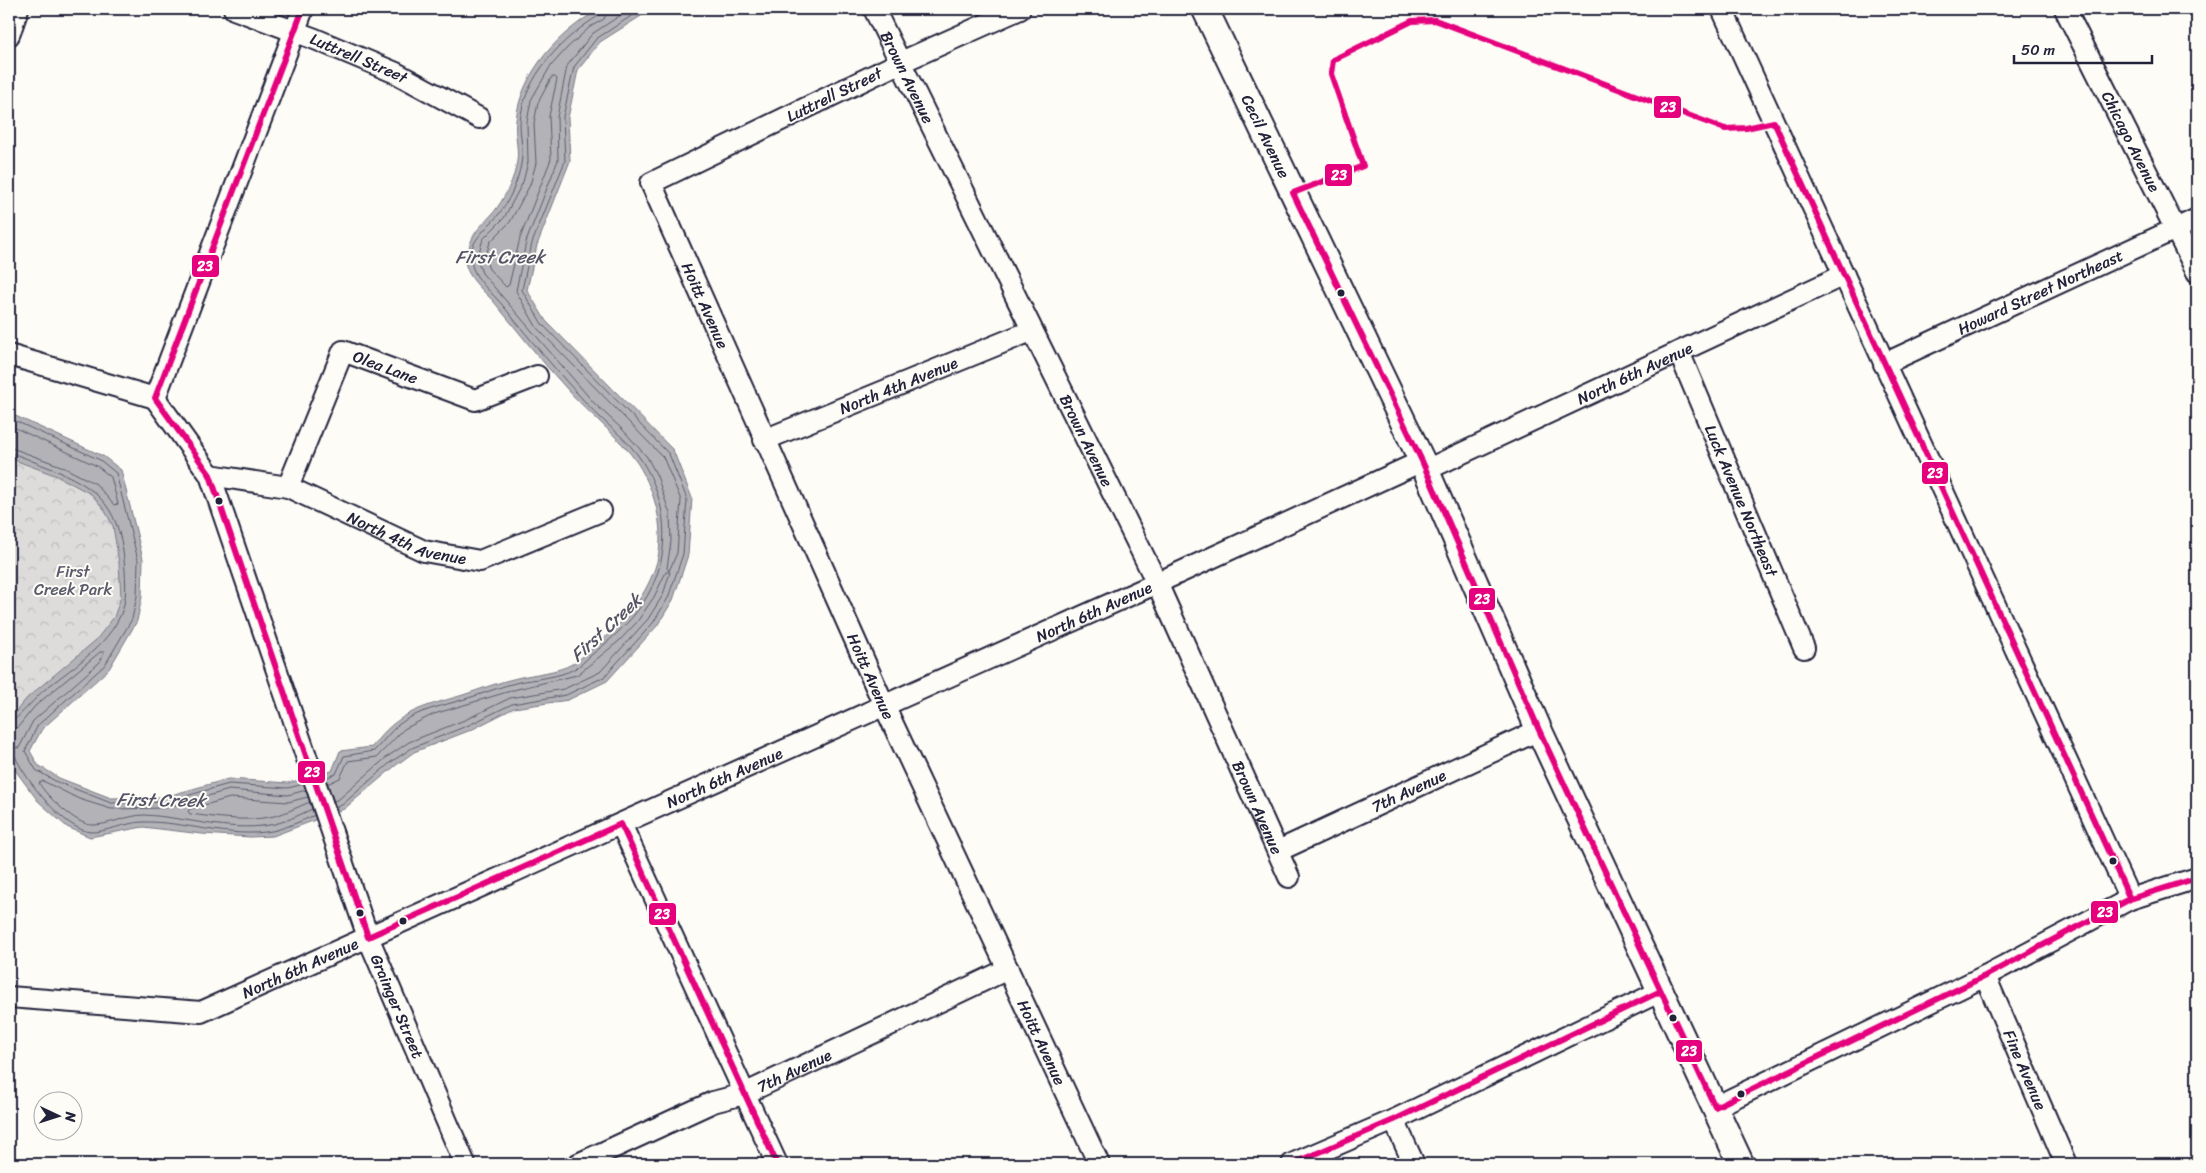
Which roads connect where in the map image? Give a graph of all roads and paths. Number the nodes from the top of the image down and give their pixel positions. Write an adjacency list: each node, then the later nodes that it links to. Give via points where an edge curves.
1 (18, 9): 10 (street)
2 (234, 9): 9 (street, Luttrell Street)
3 (303, 9): 9 (street)
4 (874, 9): 11 (street, Brown Avenue)
5 (1020, 9): 11 (street, Luttrell Street)
6 (1205, 9): 25 (street, Cecil Avenue)
7 (1722, 9): 17 (street)
8 (2065, 9): 15 (street, Chicago Avenue)
9 (294, 32): 12 (street, Luttrell Street, via 396,73); 23 (street)
10 (9, 35)
11 (899, 62): 13 (street, Luttrell Street); 18 (street, Brown Avenue)
12 (479, 118)
13 (650, 182): 24 (street, Hoitt Avenue)
14 (2197, 219): 15 (street, Howard Street Northeast)
15 (2175, 230): 16 (street, Chicago Avenue); 21 (street, Howard Street Northeast)
16 (2197, 272)
17 (1844, 275): 19 (street, North 6th Avenue); 21 (street)
18 (1031, 331): 24 (street, North 4th Avenue); 29 (street, Brown Avenue)
19 (1679, 352): 25 (street, North 6th Avenue); 30 (street, Luck Avenue Northeast)
20 (9, 356): 23 (street)
21 (1884, 364): 37 (street)
22 (537, 376): 27 (street, Olea Lane, via 475,400 343,351)
23 (155, 398): 26 (street, Grainger Street)
24 (764, 440): 31 (street, Hoitt Avenue)
25 (1424, 465): 29 (street, North 6th Avenue); 32 (street, Cecil Avenue)
26 (210, 475): 27 (street, North 4th Avenue); 38 (street, Grainger Street)
27 (288, 487): 28 (street, North 4th Avenue, via 424,551 480,561)
28 (601, 511)
29 (1157, 583): 31 (street, North 6th Avenue); 34 (street, Brown Avenue)
30 (1804, 648)
31 (884, 706): 33 (street, North 6th Avenue); 39 (street, Hoitt Avenue)
32 (1539, 730): 34 (street, 7th Avenue); 41 (street, Cecil Avenue)
33 (621, 824): 38 (street, North 6th Avenue); 43 (street)
34 (1278, 851): 35 (street, Brown Avenue)
35 (1289, 877)
36 (2197, 878): 37 (street)
37 (2130, 898): 40 (street)
38 (368, 937): 42 (street, North 6th Avenue, via 201,1012); 46 (street, Grainger Street)
39 (1008, 969): 43 (street, 7th Avenue); 49 (street, Hoitt Avenue)
40 (1985, 976): 44 (street); 53 (street, Fine Avenue)
41 (1660, 991): 44 (street, Cecil Avenue); 45 (street)
42 (9, 996)
43 (744, 1094): 47 (street, 7th Avenue, via 713,1102); 48 (street)
44 (1714, 1107): 52 (street, Cecil Avenue)
45 (1394, 1120): 50 (street); 51 (street)
46 (466, 1164)
47 (578, 1164)
48 (777, 1164)
49 (1099, 1164)
50 (1292, 1164)
51 (1414, 1164)
52 (1741, 1164)
53 (2066, 1164)

